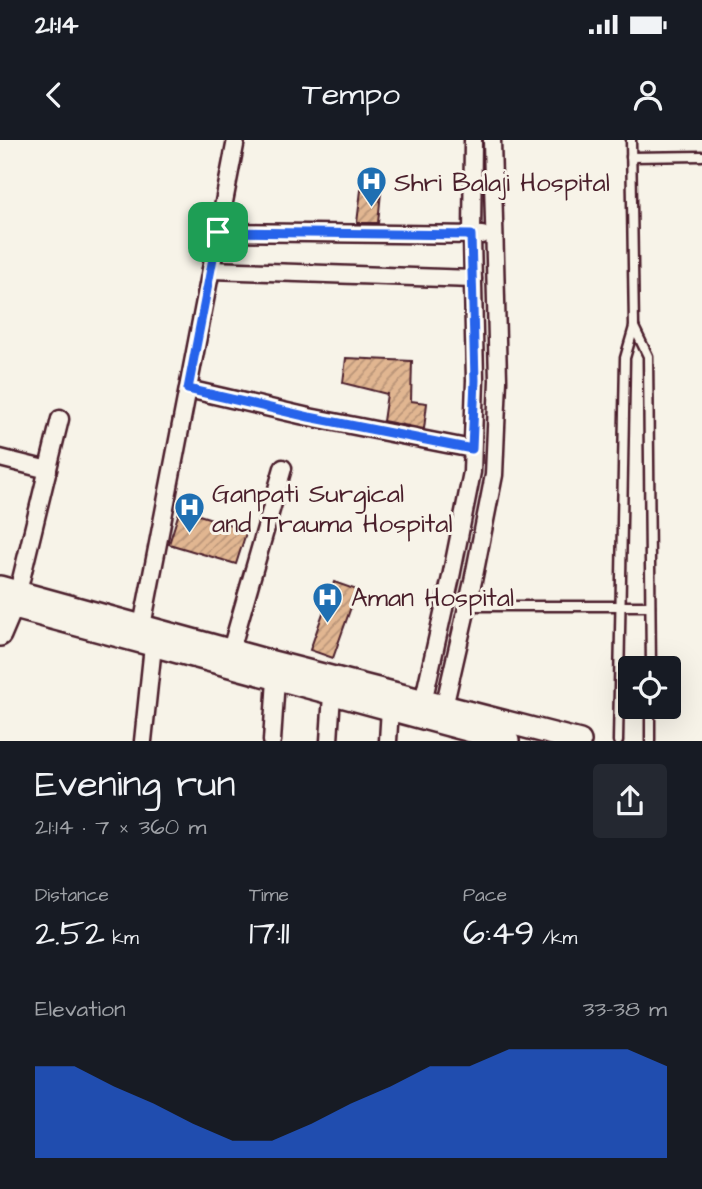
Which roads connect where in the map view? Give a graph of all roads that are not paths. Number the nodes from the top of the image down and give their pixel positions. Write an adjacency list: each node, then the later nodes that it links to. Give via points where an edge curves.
1 (236, 140): 7 (street)
2 (473, 140): 8 (street)
3 (492, 140): 9 (street)
4 (631, 140): 6 (lane)
5 (702, 156): 6 (lane)
6 (631, 157): 12 (lane)
7 (218, 232): 8 (street); 10 (street)
8 (471, 235): 9 (street); 11 (street)
9 (494, 236): 20 (street, via 498,380 494,475)
10 (211, 270): 11 (street); 13 (street)
11 (472, 279): 15 (street)
12 (634, 327): 21 (lane, via 625,358); 22 (lane, via 648,356)
13 (188, 389): 15 (street); 23 (street)
14 (60, 419): 18 (street)
15 (472, 449): 31 (street, via 454,564)
16 (0, 458): 18 (street)
17 (284, 468): 26 (street)
18 (48, 470): 19 (street)
19 (7, 598): 23 (main road); 24 (main road); 25 (main road)
20 (468, 606): 21 (lane); 32 (street)
21 (620, 606): 22 (lane); 41 (lane)
22 (650, 606): 27 (lane)
23 (142, 626): 26 (main road)
24 (0, 635)
25 (153, 646): 28 (main road); 35 (street)
26 (231, 650): 31 (main road)
27 (650, 656)
28 (276, 679): 29 (main road); 36 (street)
29 (332, 694): 30 (main road); 37 (street)
30 (390, 708): 31 (main road); 38 (street)
31 (421, 709): 32 (main road)
32 (443, 715): 34 (main road); 40 (main road)
33 (650, 719): 42 (lane)
34 (470, 736): 39 (main road)
35 (143, 741)
36 (272, 741)
37 (329, 741)
38 (388, 741)
39 (508, 741)
40 (580, 741)
41 (618, 741)
42 (650, 741)

